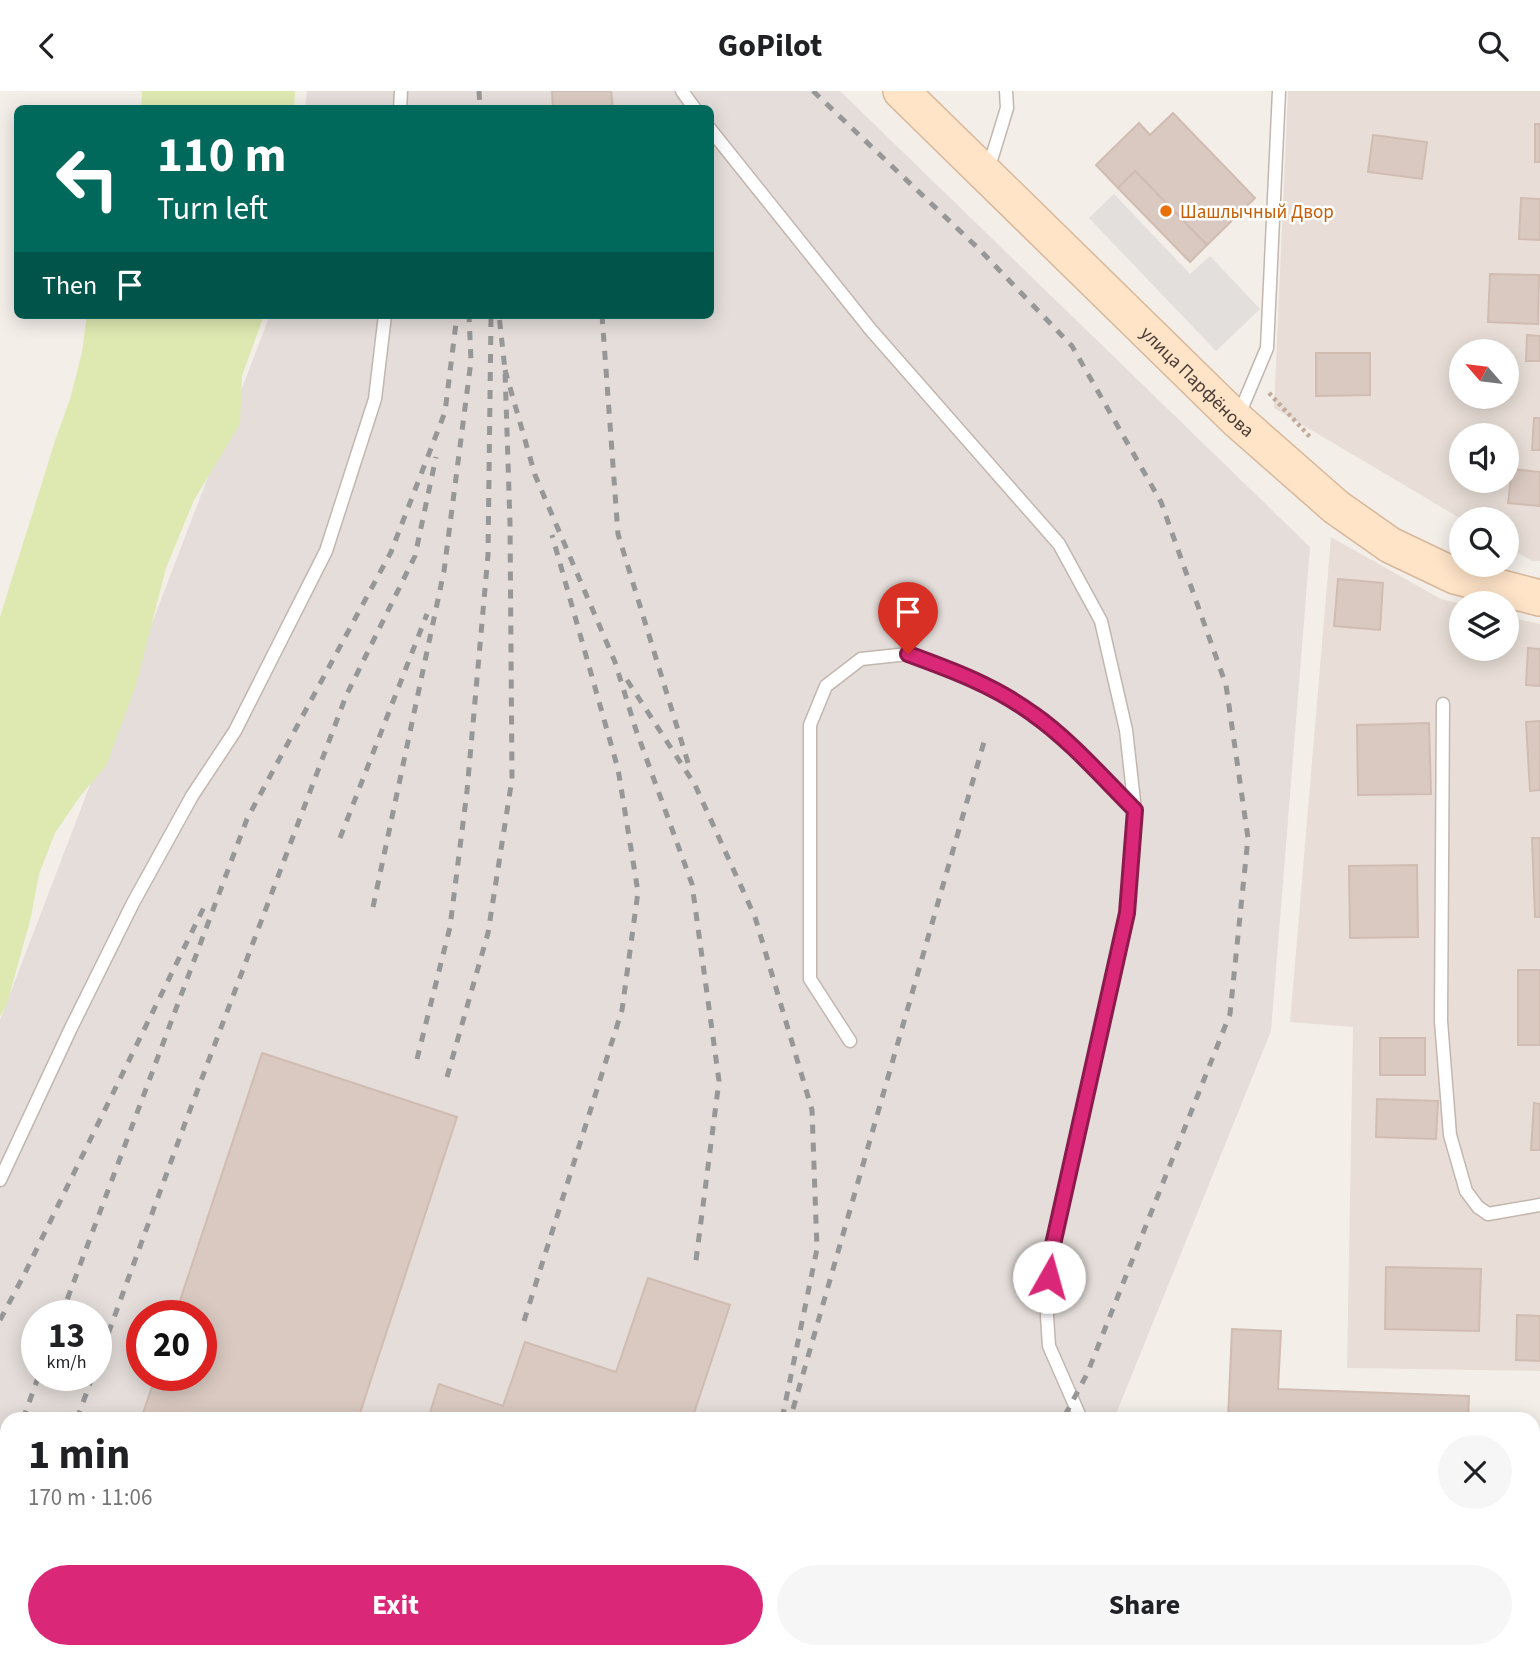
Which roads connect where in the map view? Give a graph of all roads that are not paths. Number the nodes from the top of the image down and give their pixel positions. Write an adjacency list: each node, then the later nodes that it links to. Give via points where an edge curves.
1 (901, 91): 5 (main road, улица Парфёнова)
2 (1006, 91): 5 (lane, via 1007,108)
3 (1279, 91): 7 (lane, via 1267,348)
4 (714, 134): 10 (lane, via 871,330 1059,544 1101,621 1126,730)
5 (987, 174): 7 (main road, улица Парфёнова)
6 (385, 319): 12 (lane, via 375,399 326,551 235,731 192,796 133,903)
7 (1237, 420): 8 (main road, улица Парфёнова, via 1336,507 1390,545 1455,576)
8 (1540, 598)
9 (1443, 704): 13 (lane, via 1441,1021 1450,1135 1466,1191 1478,1207 1488,1214)
10 (1135, 810): 11 (lane, via 1034,714 975,679 908,654 861,659 827,686 810,725 810,979); 14 (lane, via 1127,913 1050,1258 1049,1346)
11 (850, 1041)
12 (0, 1180)
13 (1540, 1205)
14 (1078, 1412)

